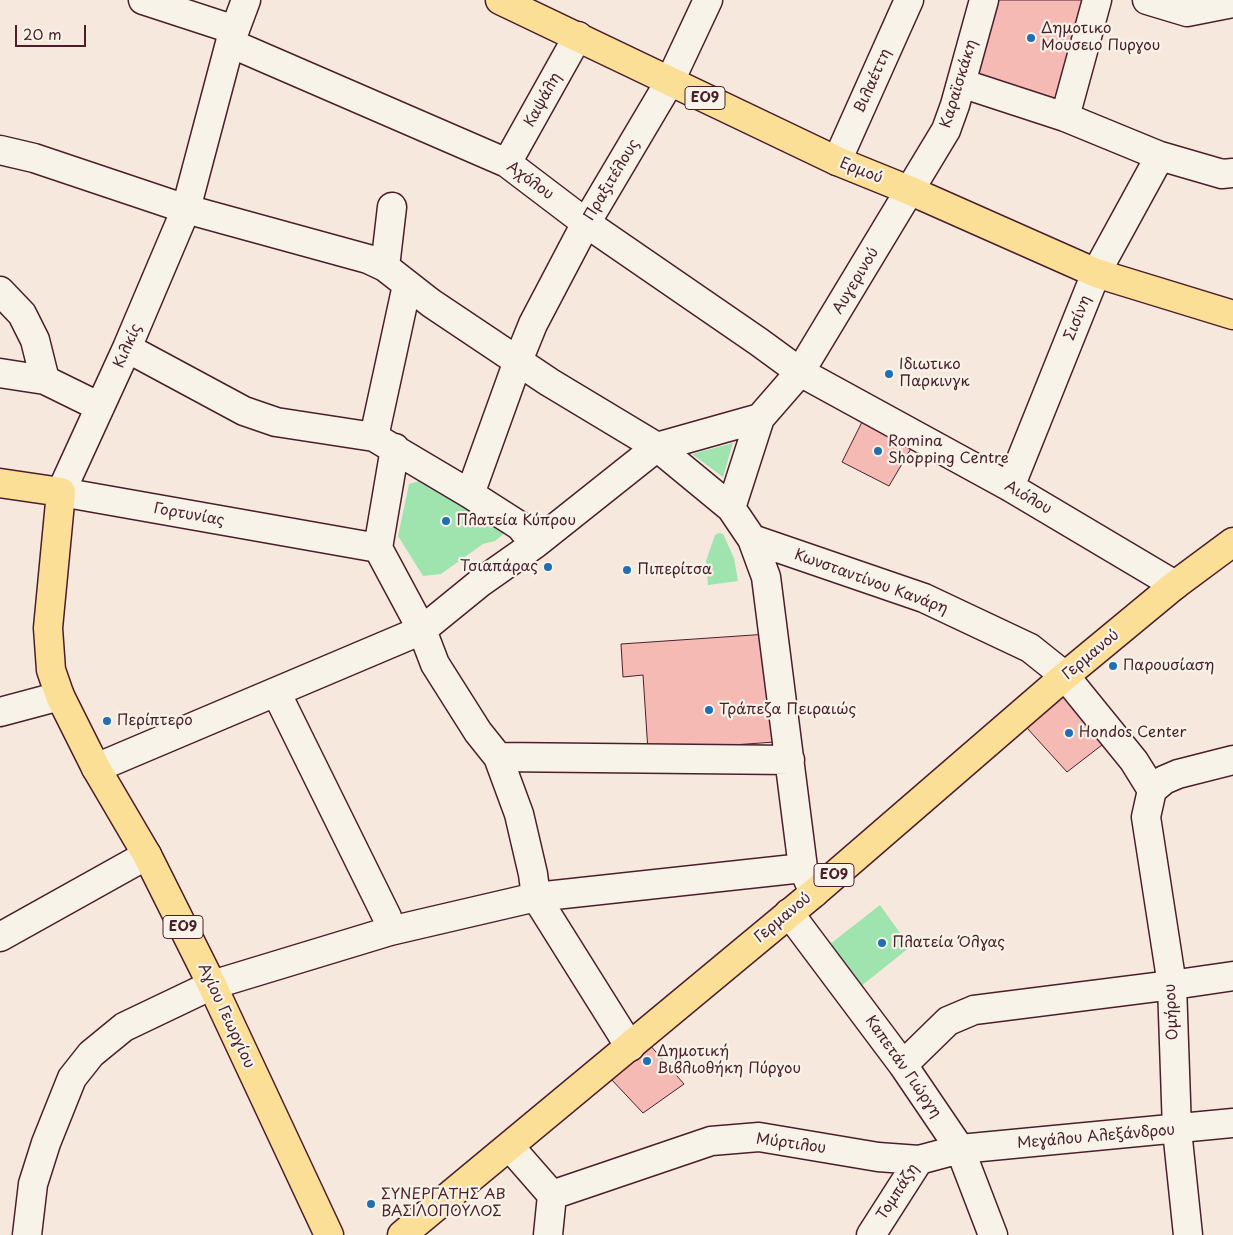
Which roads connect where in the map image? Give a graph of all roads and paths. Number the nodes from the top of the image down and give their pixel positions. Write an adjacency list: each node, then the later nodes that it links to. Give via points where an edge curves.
1 (143, 0): 10 (street, Αχόλου)
2 (246, 0): 10 (street, Κιλκίς)
3 (500, 0): 11 (main road, Ερμού / ΕΟ9)
4 (708, 0): 12 (street, Πραξιτέλους)
5 (909, 0): 17 (street, Βιλαέττη)
6 (984, 0): 20 (street, Καραϊσκάκη, via 946,130)
7 (1097, 0): 14 (street)
8 (1147, 0): 9 (street, via 1187,12)
9 (1233, 3)
10 (232, 36): 18 (street, Αχόλου); 22 (street, Κιλκίς)
11 (578, 36): 12 (main road, Ερμού / ΕΟ9); 18 (street, Καψάλη)
12 (670, 81): 17 (main road, Ερμού / ΕΟ9); 23 (street, Πραξιτέλους)
13 (964, 84): 14 (street)
14 (1065, 118): 16 (street)
15 (0, 150): 22 (street, via 34,158)
16 (1160, 156): 19 (street, via 1222,174); 25 (street, Σισίνη)
17 (837, 161): 20 (main road, Ερμού / ΕΟ9)
18 (507, 163): 23 (street, Αχόλου)
19 (1233, 173)
20 (911, 191): 25 (main road, Ερμού / ΕΟ9); 32 (street, Αυγερινού)
21 (392, 207): 24 (street)
22 (186, 209): 24 (street, via 368,259); 29 (street, Κιλκίς)
23 (586, 223): 30 (street, Πραξιτέλους, via 533,324); 32 (street, Αχόλου)
24 (385, 267): 26 (street)
25 (1096, 273): 28 (main road, Ερμού / ΕΟ9); 39 (street, Σισίνη)
26 (407, 285): 30 (street); 36 (street)
27 (0, 291): 33 (street, via 22,314 35,340)
28 (1233, 315)
29 (127, 348): 34 (street, Κιλκίς); 36 (street, via 244,411 276,422)
30 (518, 361): 37 (street); 41 (street, Πραξιτέλους)
31 (0, 372): 33 (street)
32 (800, 372): 35 (street, Αυγερινού); 39 (street, Αιόλου)
33 (44, 380): 34 (street)
34 (100, 407): 40 (street, Κιλκίς)
35 (760, 418): 37 (street); 42 (street)
36 (384, 442): 41 (street); 46 (street)
37 (657, 447): 42 (street); 44 (street)
38 (0, 483): 40 (main road, Γορτυνίας)
39 (1010, 487): 47 (street, Αιόλου)
40 (61, 492): 46 (street, Γορτυνίας); 51 (main road, Κιλκίς / ΕΟ9, via 48,628 51,670)
41 (470, 494): 44 (street, via 520,526)
42 (731, 508): 43 (street)
43 (752, 539): 49 (street, Κωνσταντίνου Κανάρη, via 924,598 1030,648); 54 (street, via 766,576)
44 (536, 544): 48 (street, via 481,582)
45 (1232, 545): 47 (main road, Γερμανού / ΕΟ9)
46 (378, 548): 48 (street)
47 (1175, 585): 49 (main road, Γερμανού / ΕΟ9)
48 (422, 630): 50 (street); 53 (street, via 435,664 478,732)
49 (1065, 676): 57 (street, Κωνσταντίνου Κανάρη, via 1134,761); 60 (main road, Γερμανού / ΕΟ9)
50 (276, 692): 56 (street); 63 (street, via 387,917)
51 (60, 696): 52 (street); 56 (main road, Αγίου Γεωργίου / ΕΟ9)
52 (0, 712)
53 (498, 757): 54 (street); 61 (street, via 519,814)
54 (790, 760): 59 (street)
55 (1233, 760): 57 (street, via 1178,774)
56 (96, 768): 58 (main road, Αγίου Γεωργίου / ΕΟ9)
57 (1152, 790): 67 (street, Ομήρου, via 1146,817)
58 (147, 855): 64 (street); 66 (main road, Αγίου Γεωργίου / ΕΟ9)
59 (803, 868): 60 (street); 61 (street)
60 (814, 893): 62 (main road, Γερμανού / ΕΟ9)
61 (536, 897): 63 (street); 68 (street)
62 (789, 913): 68 (main road, Γερμανού / ΕΟ9); 69 (street, Καπετάν Γιώργη)
63 (390, 931): 66 (street)
64 (0, 937)
65 (1233, 976): 67 (street)
66 (212, 985): 76 (street, via 124,1027 91,1054 72,1078 33,1184); 77 (main road, Αγίου Γεωργίου / ΕΟ9)
67 (1172, 985): 69 (street, via 974,1010 948,1021); 71 (street, Ομήρου)
68 (630, 1047): 72 (main road, Γερμανού / ΕΟ9)
69 (903, 1065): 73 (street, Καπετάν Γιώργη)
70 (1233, 1123): 71 (street, Μεγάλου Αλεξάνδρου)
71 (1177, 1130): 73 (street, Μεγάλου Αλεξάνδρου); 82 (street, Ομήρου)
72 (510, 1147): 75 (street); 78 (main road, Γερμανού / ΕΟ9)
73 (960, 1149): 74 (street, Τομπάζη); 81 (street, Καπετάν Γιώργη)
74 (919, 1160): 75 (street, Μύρτιλου, via 878,1157 759,1137 711,1141); 80 (street, Τομπάζη)
75 (552, 1195): 79 (street)
76 (27, 1235)
77 (330, 1235)
78 (402, 1235)
79 (548, 1235)
80 (871, 1235)
81 (993, 1235)
82 (1188, 1235)

